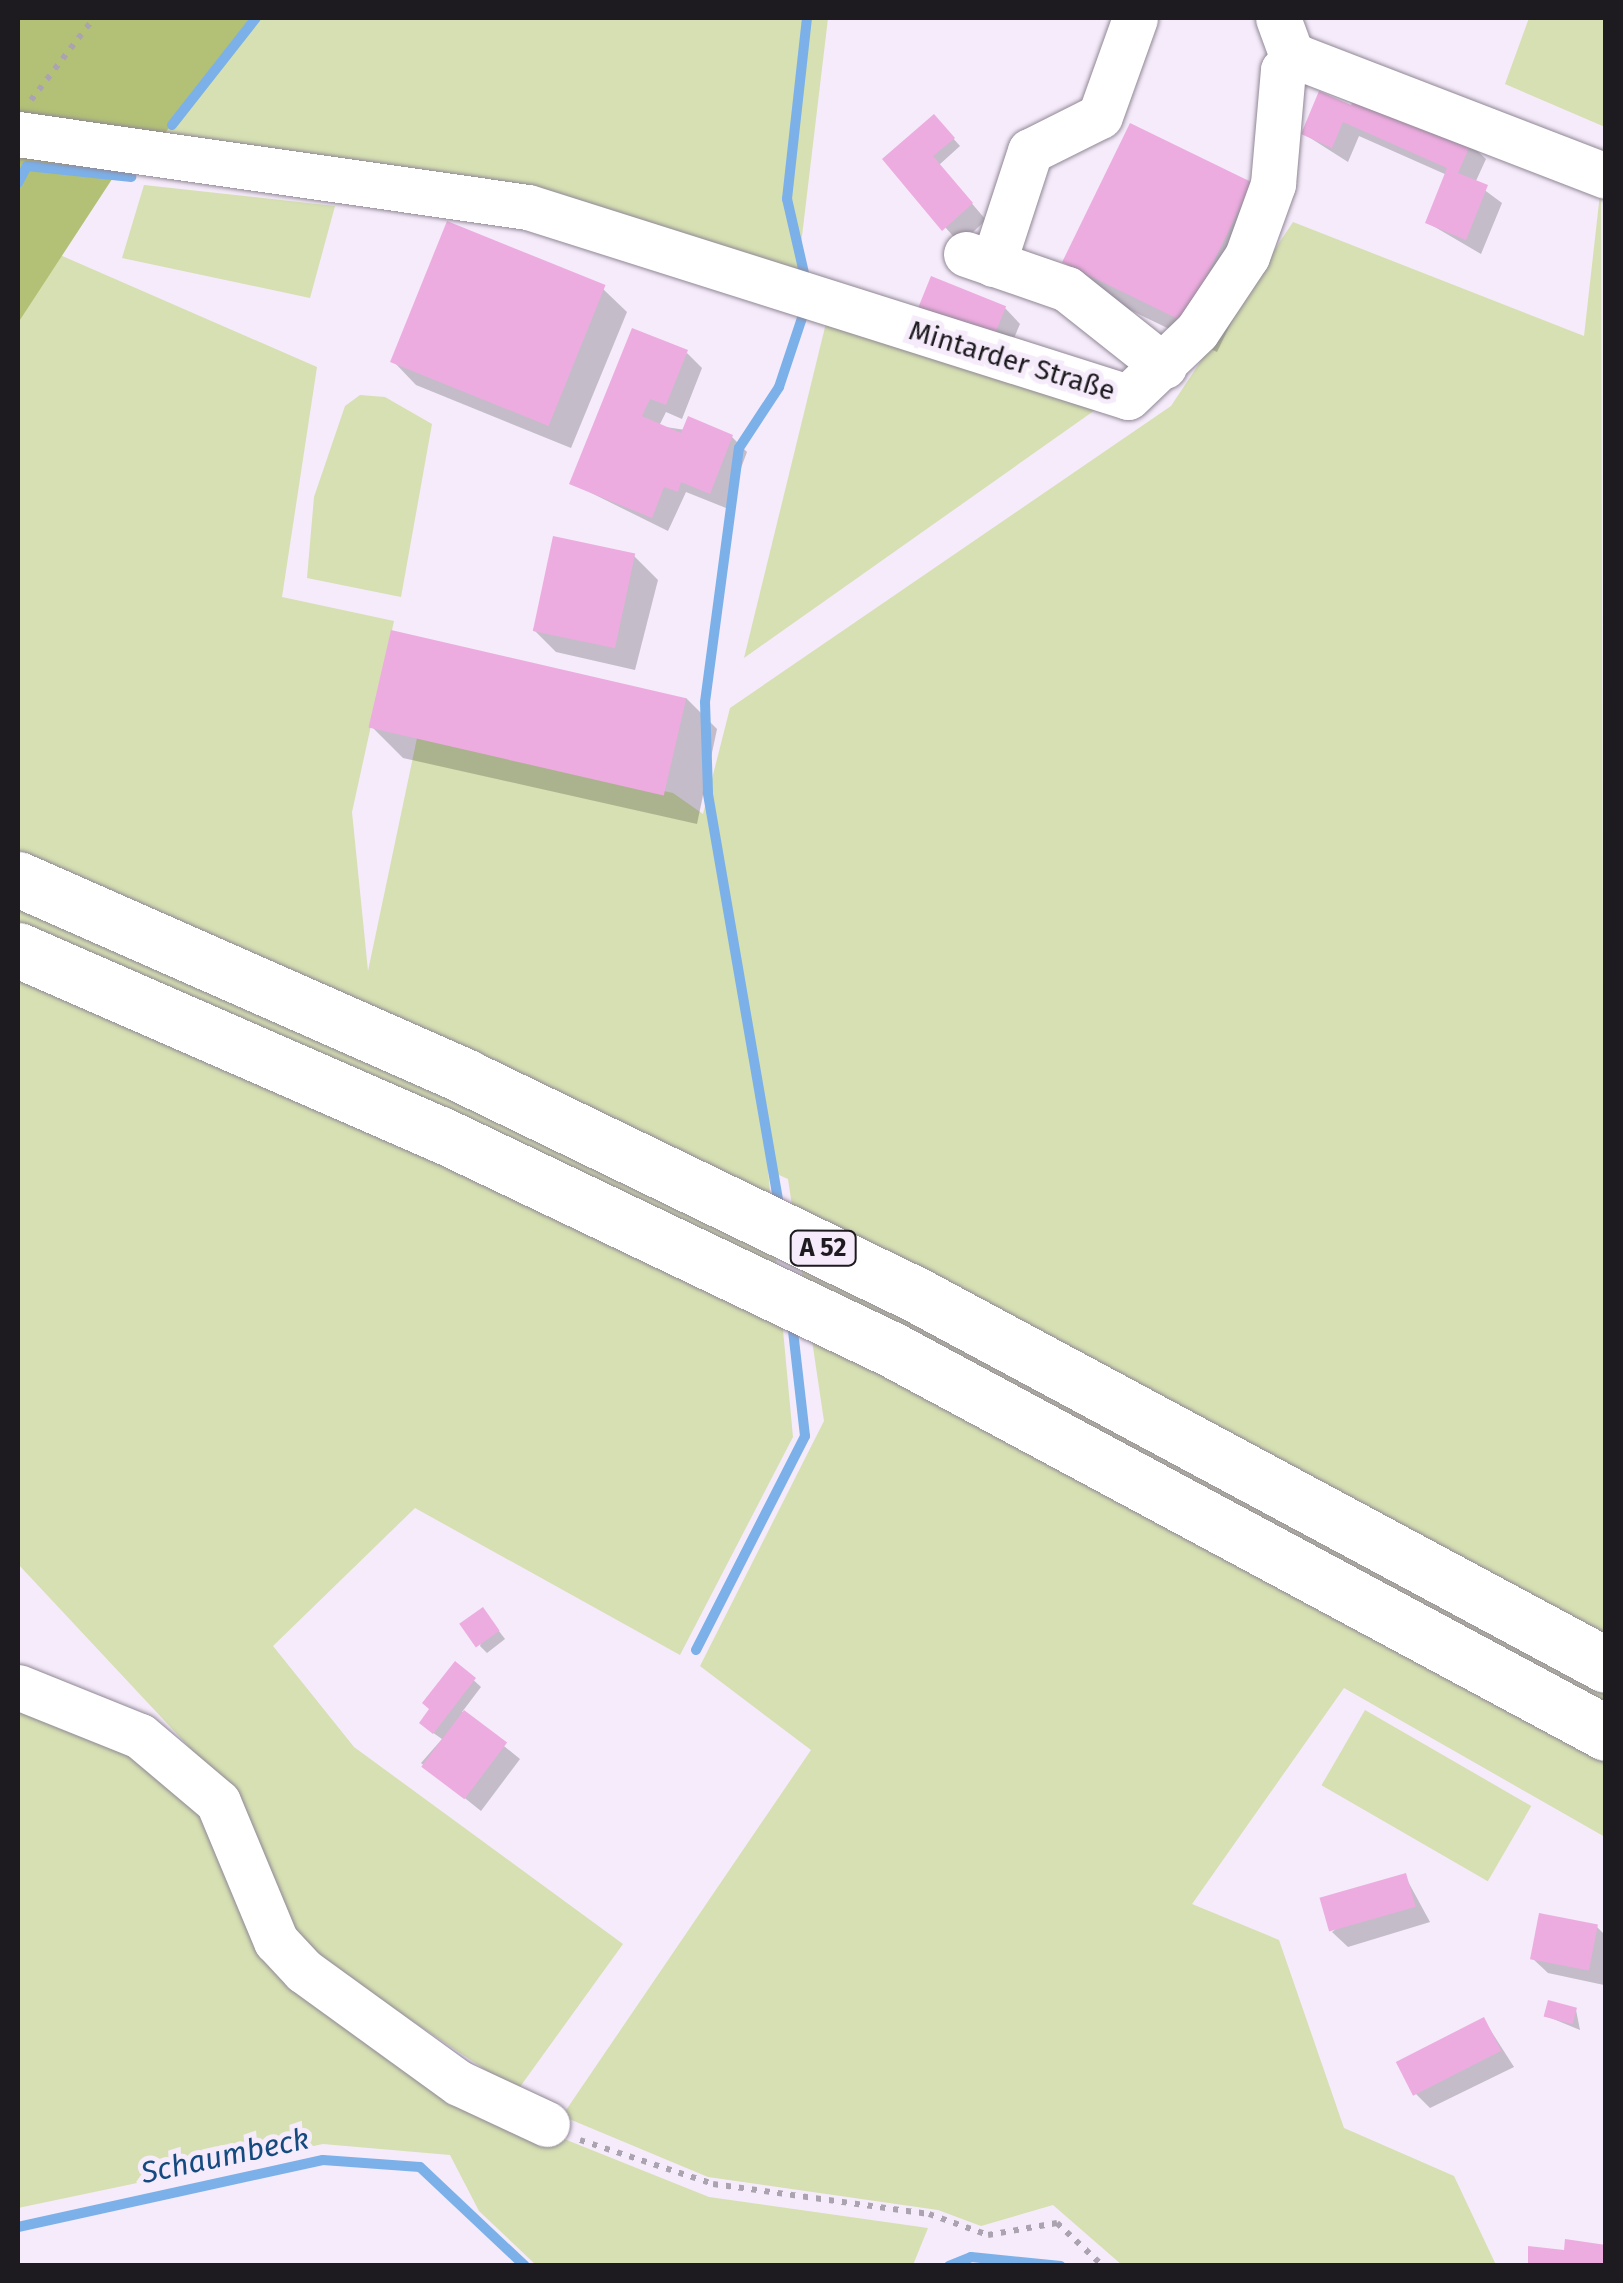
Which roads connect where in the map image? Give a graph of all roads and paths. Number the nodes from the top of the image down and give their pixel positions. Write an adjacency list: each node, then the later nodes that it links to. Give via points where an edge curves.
1 (94, 18): 5 (path)
2 (1135, 18): 7 (lane, via 1100,116 1030,151 979,259 1067,290)
3 (1278, 18): 4 (lane)
4 (1293, 60): 6 (lane, via 1324,60); 7 (lane, Mintarder Straße, via 1282,75 1266,212 1226,290)
5 (21, 122): 7 (lane, Mintarder Straße, via 528,207 1128,396)
6 (1606, 176)
7 (1164, 366)
8 (18, 879): 10 (highway, A 52, via 466,1077 864,1268)
9 (18, 950): 12 (highway, A 52, via 440,1134 872,1340)
10 (1606, 1665)
11 (18, 1687): 13 (lane, via 140,1736 218,1802 276,1940 304,1971 459,2084)
12 (1606, 1733)
13 (547, 2124): 14 (path, via 713,2184 929,2214 988,2236 1057,2223)
14 (1103, 2266)

